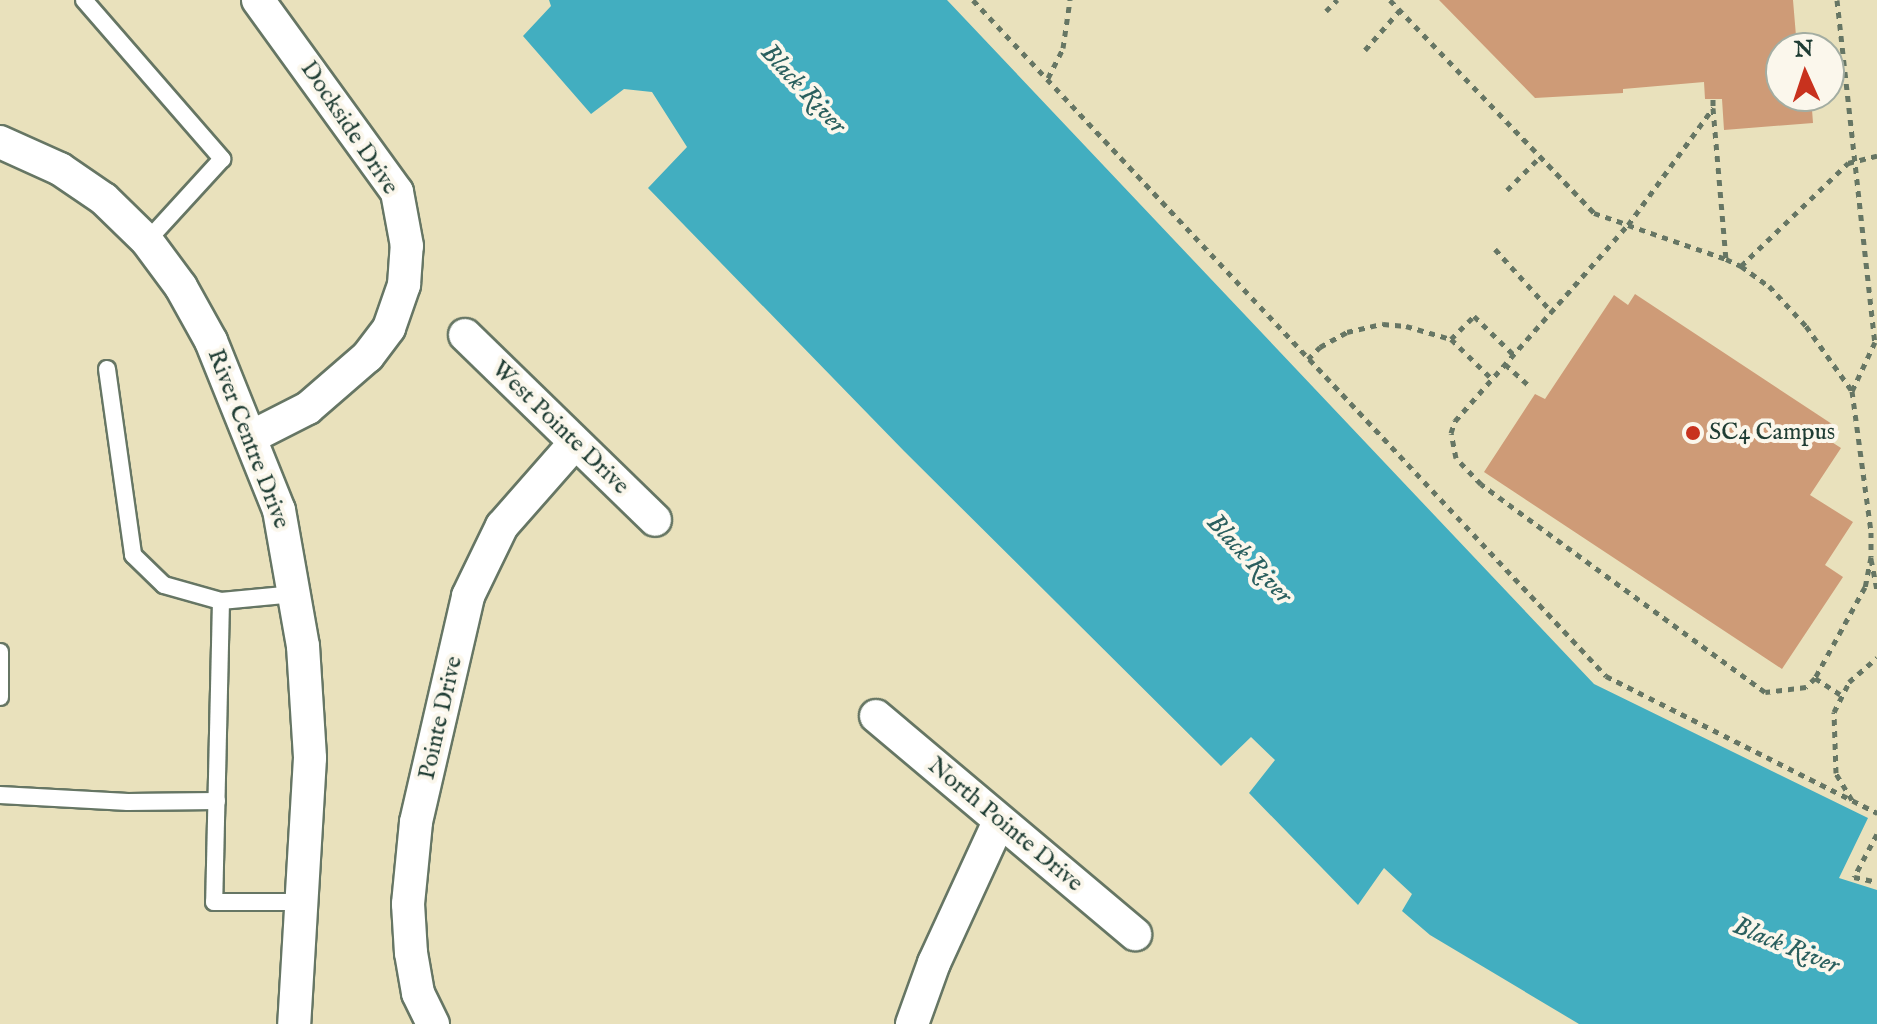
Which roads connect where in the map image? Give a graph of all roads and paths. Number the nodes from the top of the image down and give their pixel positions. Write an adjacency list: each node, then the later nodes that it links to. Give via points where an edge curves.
1 (84, 0): 20 (lane, via 222,159)
2 (258, 0): 34 (street, Dockside Drive, via 397,192 407,246 404,285 389,328 368,356 308,408)
3 (973, 0): 11 (path)
4 (1070, 0): 11 (path, via 1063,48)
5 (1337, 0): 9 (path)
6 (1390, 0): 8 (path)
7 (1837, 0): 17 (path)
8 (1400, 10): 10 (path); 16 (path)
9 (1326, 11)
10 (1365, 50)
11 (1048, 78): 28 (path)
12 (1713, 99): 13 (path)
13 (1713, 108): 19 (path); 22 (path)
14 (0, 142): 20 (street, River Centre Drive, via 60,169 104,199)
15 (1877, 156): 17 (path)
16 (1540, 157): 18 (path); 19 (path, via 1594,213)
17 (1858, 161): 23 (path, via 1848,163); 33 (path, via 1875,342)
18 (1507, 190)
19 (1628, 225): 22 (path); 24 (path)
20 (147, 241): 34 (street, River Centre Drive, via 211,341)
21 (1495, 249): 24 (path)
22 (1726, 259): 23 (path)
23 (1741, 266): 33 (path, via 1769,286 1806,326)
24 (1552, 312): 27 (path)
25 (465, 335): 35 (street, West Pointe Drive)
26 (1451, 339): 27 (path, via 1474,316); 28 (path, via 1383,324 1347,332); 31 (path)
27 (1514, 355): 29 (path)
28 (1308, 359): 49 (path, via 1606,676)
29 (1505, 364): 31 (path); 32 (path)
30 (107, 369): 40 (lane, via 133,555 164,585)
31 (1492, 379): 43 (path, via 1455,421 1451,433 1456,458 1481,484 1765,692 1806,687)
32 (1527, 384)
33 (1852, 391): 37 (path)
34 (251, 437): 39 (street, River Centre Drive, via 279,510)
35 (574, 444): 36 (street, West Pointe Drive); 57 (street, Pointe Drive, via 502,526 468,596 416,822 408,904 418,993)
36 (655, 520)
37 (1871, 557): 38 (path); 43 (path, via 1865,587)
38 (1877, 590)
39 (295, 594): 40 (lane); 54 (street, River Centre Drive, via 310,758)
40 (221, 601): 48 (lane)
41 (0, 652): 45 (lane)
42 (1877, 658): 44 (path)
43 (1815, 678): 44 (path)
44 (1840, 694): 49 (path, via 1834,712 1836,773)
45 (0, 697)
46 (876, 716): 51 (street, North Pointe Drive)
47 (0, 795): 48 (lane)
48 (217, 801): 54 (lane, via 214,902)
49 (1852, 801): 50 (path)
50 (1877, 813)
51 (999, 822): 55 (street, North Pointe Drive); 58 (street)
52 (1877, 834): 53 (path, via 1854,877)
53 (1877, 882)
54 (304, 902): 56 (street, River Centre Drive)
55 (1135, 934)
56 (294, 1024)
57 (433, 1024)
58 (912, 1024)

